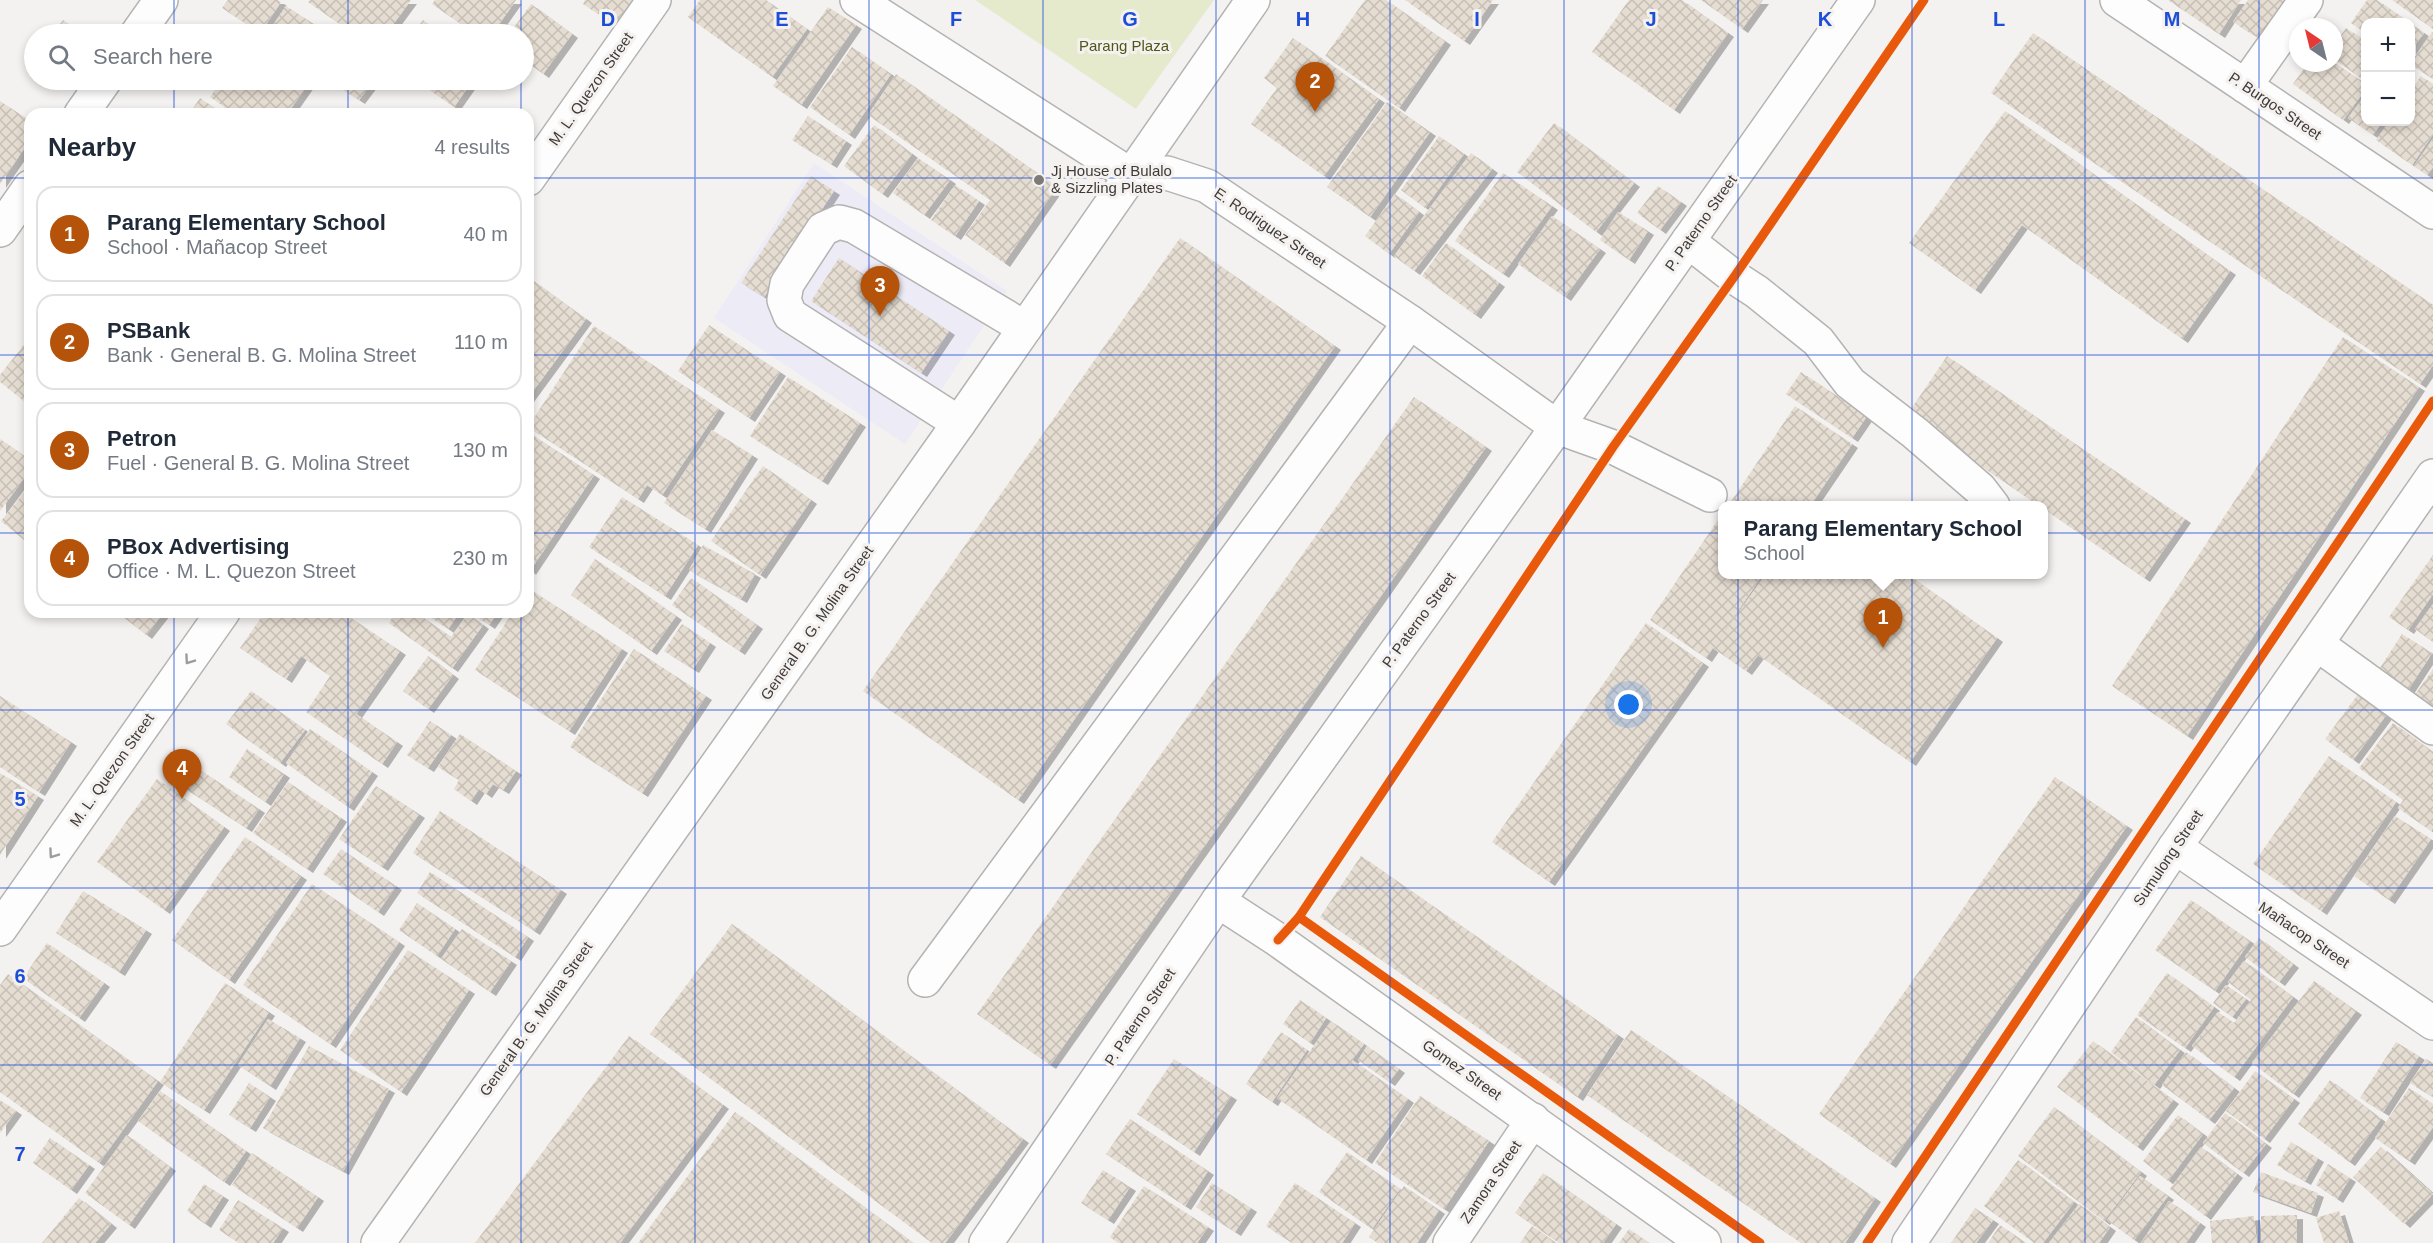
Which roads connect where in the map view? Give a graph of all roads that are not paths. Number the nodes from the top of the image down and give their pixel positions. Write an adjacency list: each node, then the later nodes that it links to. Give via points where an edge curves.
1 (161, 0): 8 (street)
2 (654, 0): 12 (street, M. L. Quezon Street)
3 (857, 0): 13 (street)
4 (1253, 0): 13 (street, General B. G. Molina Street)
5 (1858, 0): 17 (street, P. Paterno Street)
6 (2117, 0): 9 (street, P. Burgos Street)
7 (2306, 0): 9 (street)
8 (144, 24)
9 (2245, 86): 15 (street, P. Burgos Street)
10 (98, 90): 11 (street)
11 (85, 108)
12 (534, 170)
13 (1132, 176): 18 (street, E. Rodriguez Street, via 1167,173 1206,186); 19 (street, General B. G. Molina Street)
14 (24, 196): 16 (street)
15 (2433, 212)
16 (0, 230)
17 (1688, 241): 21 (street, P. Paterno Street); 24 (street, via 1818,341 1850,383 1915,433)
18 (1410, 322): 21 (street, E. Rodriguez Street); 31 (street)
19 (1025, 328): 20 (street, General B. G. Molina Street); 20 (street, via 854,226 839,222 823,229 787,284 784,300 790,315)
20 (959, 423): 34 (street, General B. G. Molina Street)
21 (1557, 427): 23 (street, E. Rodriguez Street, via 1612,447); 29 (street, P. Paterno Street)
22 (2433, 476): 26 (street, Sumulong Street)
23 (1710, 495)
24 (1989, 501)
25 (219, 618): 30 (street, M. L. Quezon Street, one-way to 30)
26 (2317, 644): 27 (street); 28 (street, Sumulong Street)
27 (2433, 728)
28 (2175, 847): 32 (street, Mañacop Street); 38 (street, Sumulong Street)
29 (1218, 901): 33 (street, Gomez Street); 35 (street, P. Paterno Street)
30 (0, 929)
31 (925, 981)
32 (2433, 1023)
33 (1533, 1120): 36 (street, Zamora Street); 37 (street, Gomez Street)
34 (378, 1243)
35 (986, 1243)
36 (1450, 1243)
37 (1704, 1243)
38 (1909, 1243)

